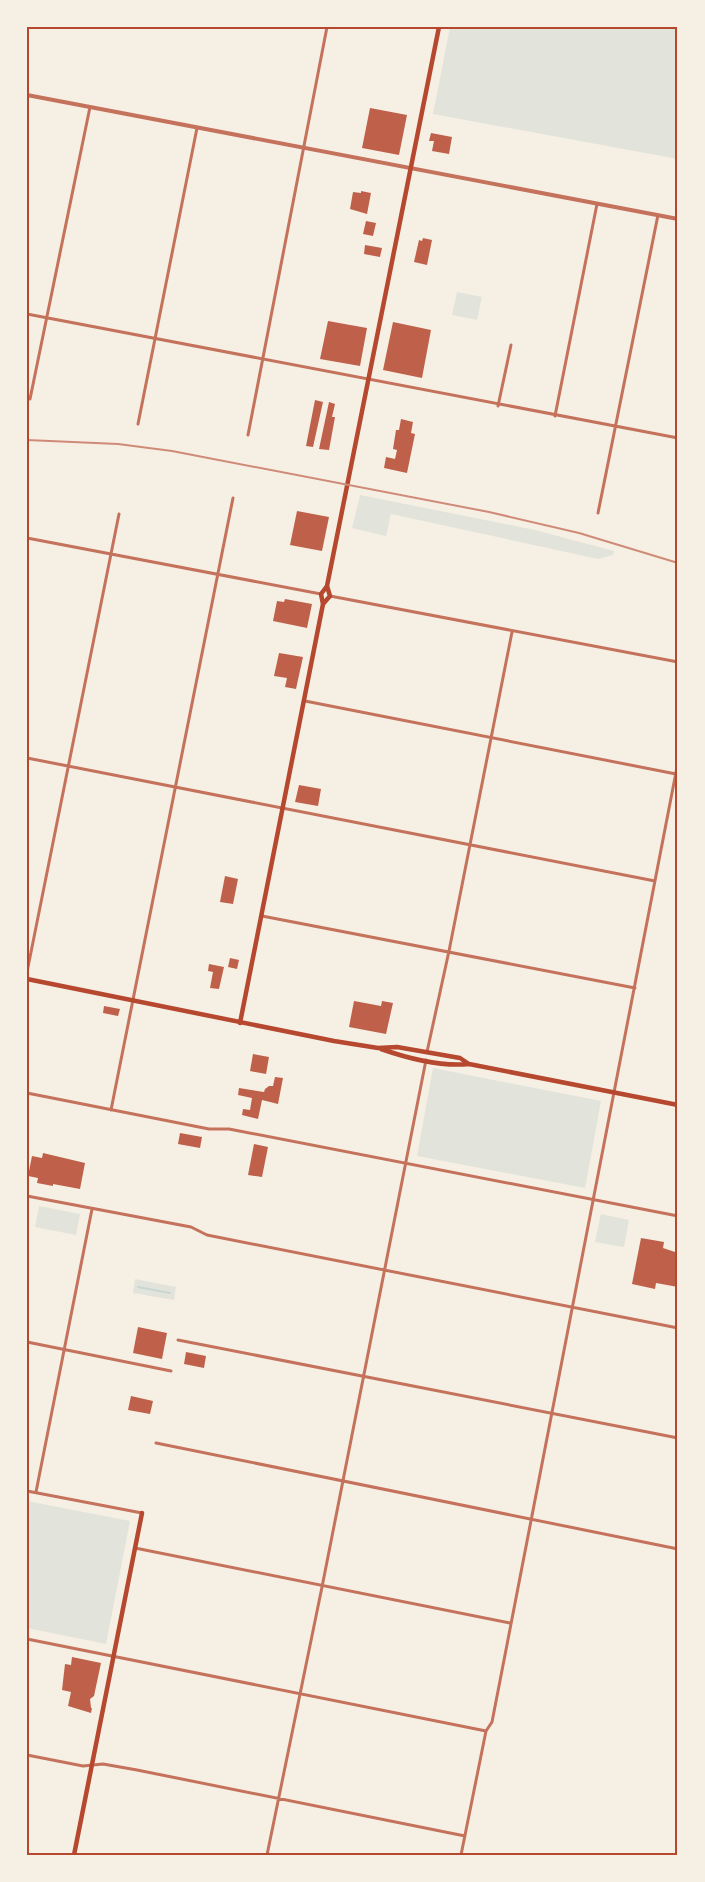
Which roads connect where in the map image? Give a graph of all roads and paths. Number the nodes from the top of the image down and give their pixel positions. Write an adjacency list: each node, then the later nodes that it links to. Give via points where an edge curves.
1 (327, 27): 6 (street)
2 (439, 27): 7 (main road)
3 (27, 95): 4 (street)
4 (90, 107): 5 (street); 12 (street)
5 (197, 128): 6 (street); 13 (street)
6 (304, 148): 7 (street); 15 (street)
7 (411, 169): 8 (street); 16 (main road)
8 (597, 204): 9 (street); 19 (street)
9 (658, 215): 10 (street); 21 (street)
10 (678, 219)
11 (27, 314): 12 (street)
12 (47, 318): 13 (street); 17 (street)
13 (154, 339): 15 (street); 20 (street)
14 (511, 345): 18 (street)
15 (262, 360): 16 (street); 22 (street)
16 (368, 378): 18 (street); 30 (main road)
17 (30, 399)
18 (498, 406): 19 (street)
19 (555, 416): 21 (street)
20 (138, 424)
21 (615, 428): 23 (street); 25 (street)
22 (248, 435)
23 (678, 438)
24 (233, 498): 29 (street)
25 (598, 513)
26 (119, 514): 28 (street)
27 (27, 538): 28 (street)
28 (111, 554): 29 (street); 40 (street)
29 (218, 575): 31 (street); 42 (street)
30 (327, 586): 31 (main road); 32 (main road)
31 (321, 594): 33 (main road)
32 (330, 596): 33 (main road); 34 (street)
33 (323, 604): 36 (main road)
34 (512, 632): 35 (street); 37 (street)
35 (678, 662)
36 (305, 701): 37 (street); 43 (main road)
37 (492, 738): 41 (street); 44 (street)
38 (27, 758): 40 (street)
39 (678, 762): 41 (street)
40 (69, 766): 42 (street); 48 (street)
41 (676, 774): 45 (street)
42 (175, 787): 43 (street); 51 (street)
43 (284, 808): 44 (street); 46 (main road)
44 (469, 844): 45 (street); 47 (street)
45 (655, 881): 50 (street)
46 (262, 916): 47 (street); 52 (main road)
47 (449, 951): 50 (street); 54 (street)
48 (27, 972)
49 (27, 979): 51 (main road)
50 (635, 988): 57 (street)
51 (132, 999): 52 (main road); 60 (street)
52 (240, 1023): 53 (main road)
53 (378, 1048): 54 (main road); 55 (main road)
54 (427, 1052): 56 (main road, via 460,1058)
55 (426, 1060): 56 (main road); 61 (street)
56 (469, 1064): 57 (main road)
57 (614, 1092): 59 (main road); 63 (street)
58 (27, 1093): 60 (street)
59 (678, 1105)
60 (111, 1110): 61 (street)
61 (406, 1164): 63 (street); 66 (street)
62 (27, 1196): 64 (street)
63 (594, 1200): 65 (street); 67 (street)
64 (92, 1208): 66 (street); 71 (street)
65 (678, 1216)
66 (385, 1270): 67 (street); 73 (street)
67 (573, 1307): 68 (street); 74 (street)
68 (678, 1328)
69 (178, 1340): 73 (street)
70 (27, 1342): 71 (street)
71 (64, 1349): 72 (street); 79 (street)
72 (171, 1371)
73 (364, 1377): 74 (street); 77 (street)
74 (552, 1413): 75 (street); 81 (street)
75 (678, 1438)
76 (156, 1443): 77 (street)
77 (342, 1481): 81 (street); 84 (street)
78 (27, 1491): 79 (street)
79 (36, 1492): 80 (street)
80 (142, 1514): 82 (main road)
81 (531, 1520): 83 (street); 85 (street)
82 (135, 1548): 84 (street); 87 (main road)
83 (678, 1549)
84 (322, 1587): 85 (street); 88 (street)
85 (510, 1623): 89 (street, via 492,1722)
86 (27, 1639): 87 (street)
87 (113, 1656): 88 (street); 91 (main road)
88 (299, 1694): 89 (street); 92 (street)
89 (486, 1731): 93 (street)
90 (27, 1755): 91 (street)
91 (92, 1766): 92 (street, via 103,1764); 94 (main road)
92 (278, 1799): 93 (street); 95 (street)
93 (465, 1836): 96 (street)
94 (74, 1855)
95 (267, 1855)
96 (461, 1855)

